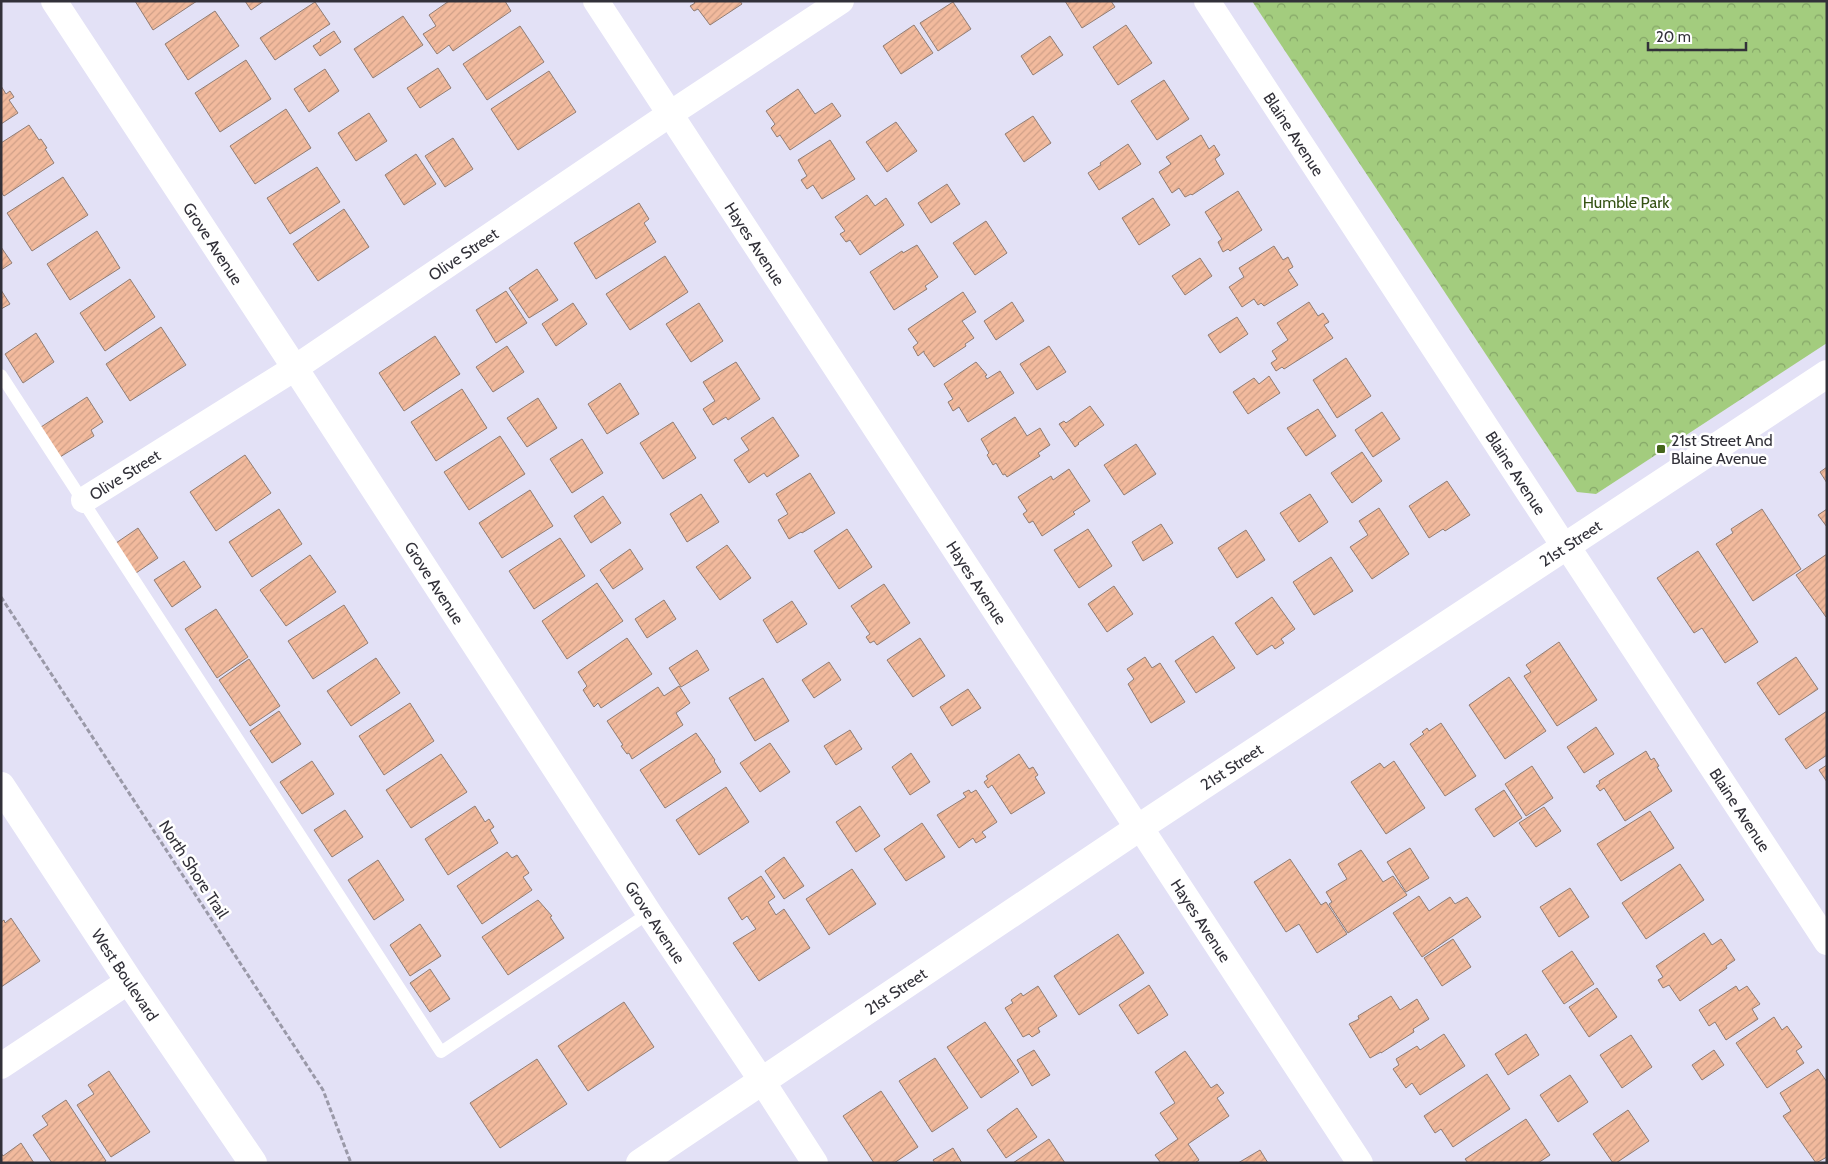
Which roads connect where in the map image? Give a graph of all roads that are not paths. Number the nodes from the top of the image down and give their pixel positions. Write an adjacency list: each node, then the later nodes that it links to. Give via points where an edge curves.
1 (54, 1): 6 (street, Grove Avenue)
2 (596, 1): 5 (street, Hayes Avenue)
3 (841, 1): 5 (street, Olive Street)
4 (1207, 1): 10 (street, Blaine Avenue, via 1558,537)
5 (670, 114): 6 (street, Olive Street); 12 (street, Hayes Avenue)
6 (295, 368): 9 (street, Olive Street); 13 (street, Grove Avenue)
7 (1827, 374): 10 (street, 21st Street)
8 (1, 375): 9 (lane)
9 (84, 500): 13 (lane, via 441,1052)
10 (1567, 546): 12 (street, 21st Street); 14 (street, Blaine Avenue)
11 (1, 786): 15 (street, West Boulevard)
12 (1140, 827): 17 (street, 21st Street); 21 (street, Hayes Avenue)
13 (649, 912): 17 (street, Grove Avenue)
14 (1827, 942)
15 (129, 981): 16 (street); 18 (street, West Boulevard)
16 (1, 1066)
17 (762, 1081): 19 (street, 21st Street); 20 (street, Grove Avenue)
18 (253, 1163)
19 (640, 1163)
20 (815, 1163)
21 (1360, 1163)

